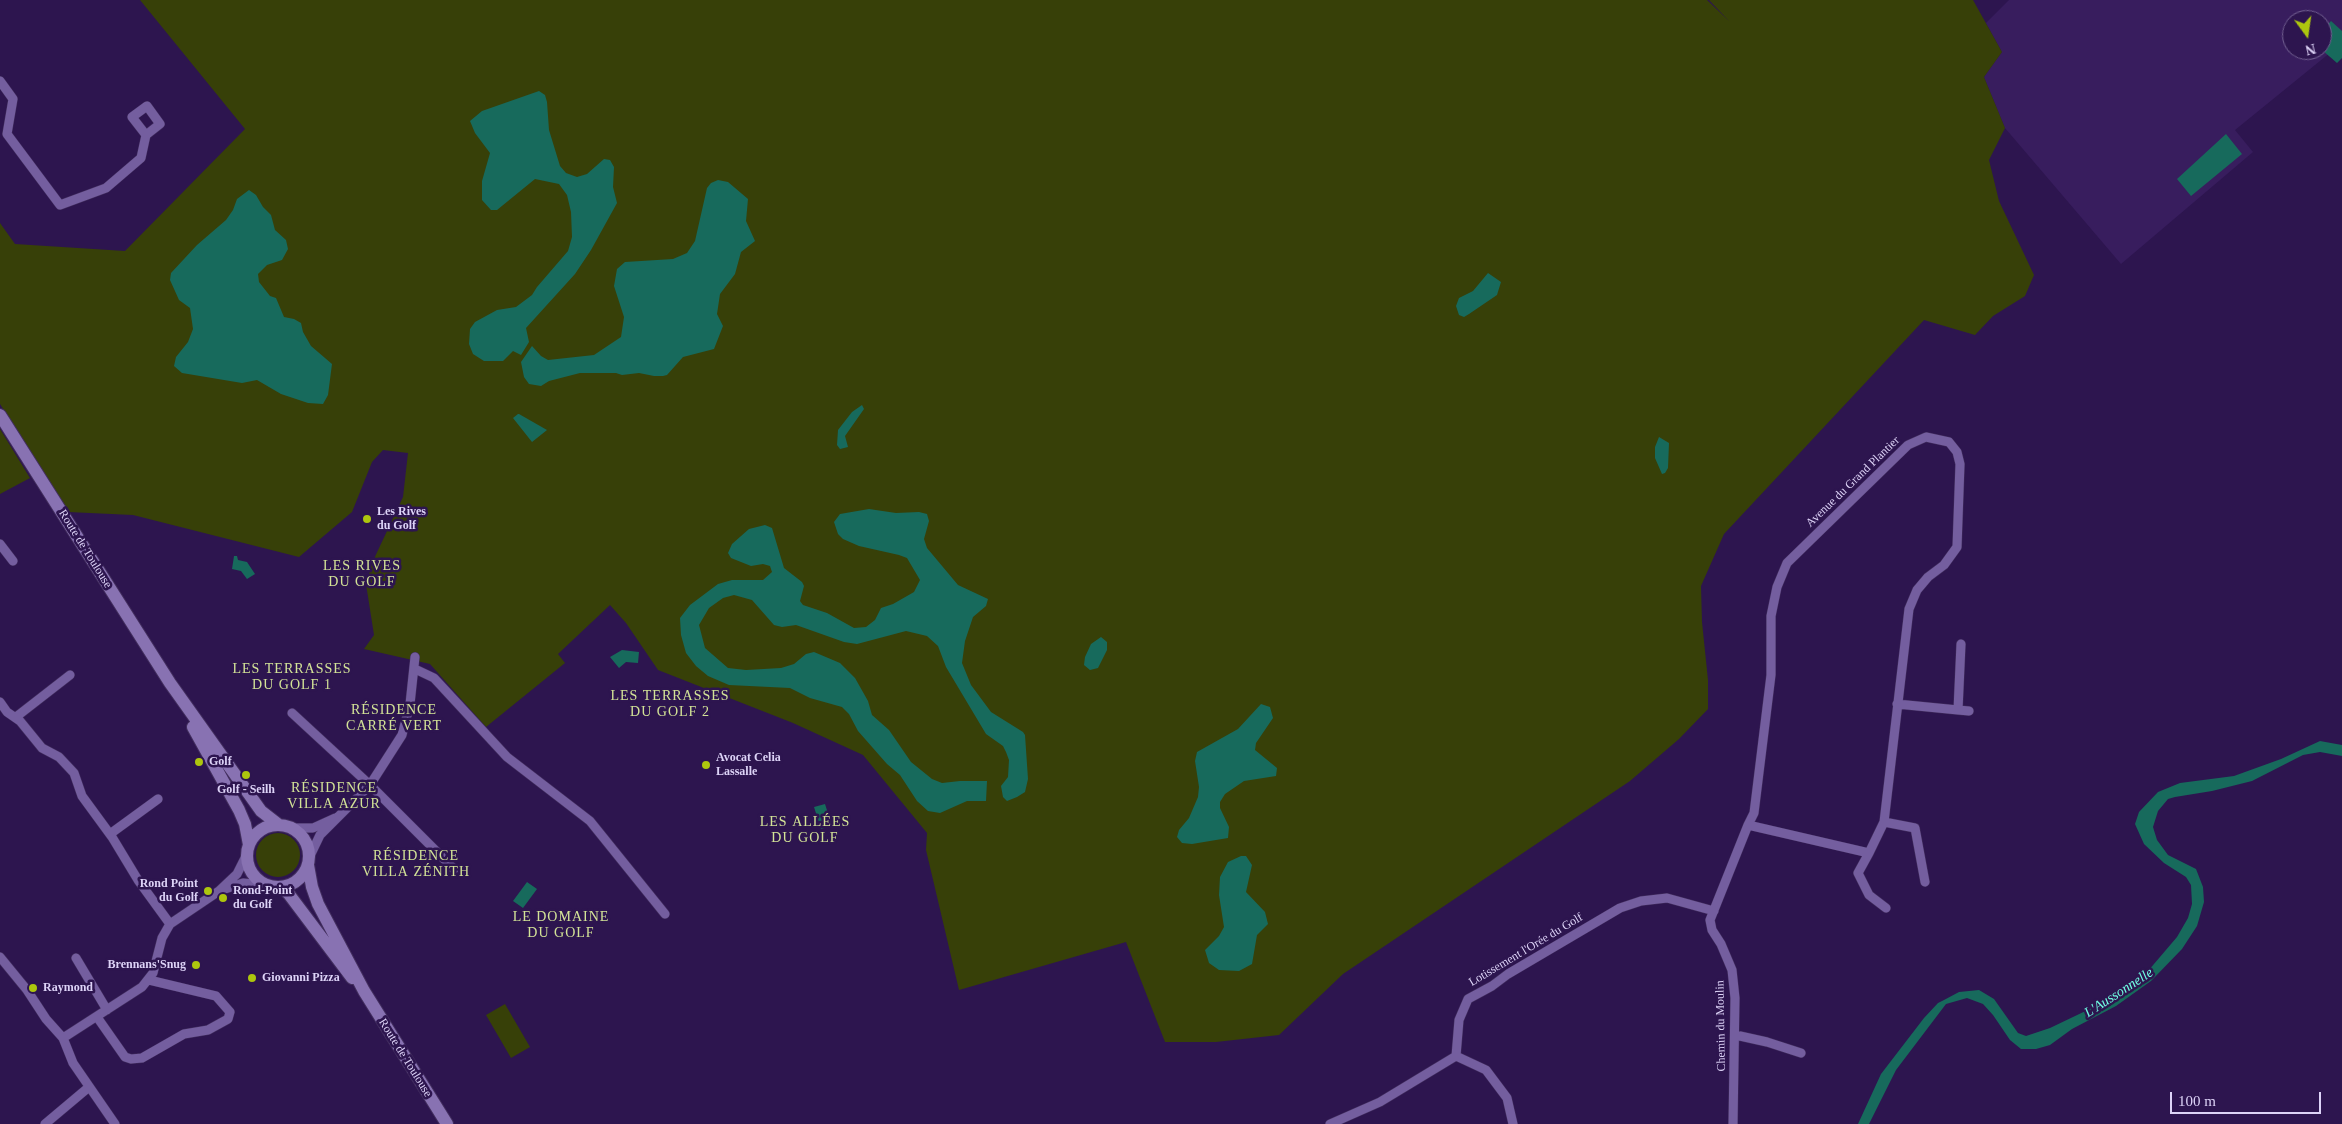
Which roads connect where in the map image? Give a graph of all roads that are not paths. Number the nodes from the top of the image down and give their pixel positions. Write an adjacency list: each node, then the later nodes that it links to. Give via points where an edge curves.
1 (0, 81): 2 (street, via 13,99 7,134 60,205 106,188 141,158)
2 (146, 135)
3 (0, 415): 10 (main road, Route de Toulouse)
4 (0, 544): 5 (street)
5 (13, 561)
6 (1961, 644): 13 (street)
7 (415, 657): 8 (street)
8 (415, 669): 17 (street, via 402,735); 34 (street, via 434,678 507,757 590,821)
9 (70, 675): 16 (street)
10 (170, 683): 22 (main road, Route de Toulouse, via 261,811); 24 (main road, Route de Toulouse, via 239,810 245,824)
11 (0, 702): 16 (street, via 7,712)
12 (1898, 704): 13 (street); 20 (street, Avenue du Grand Plantier); 21 (street, Avenue du Grand Plantier, via 1912,600 1928,577 1944,565 1957,547 1960,464 1957,452 1949,442 1926,437 1908,444 1892,458 1788,564 1777,587 1771,616 1770,675 1754,812)
13 (1958, 710): 14 (street)
14 (1970, 711)
15 (292, 713): 17 (street)
16 (16, 717): 23 (street, via 42,748 59,758 74,773 82,796)
17 (370, 785): 19 (street); 27 (street)
18 (158, 799): 23 (street)
19 (340, 815): 22 (street, via 313,828); 26 (street, via 320,835)
20 (1884, 822): 25 (street, Avenue du Grand Plantier); 28 (street, via 1915,828)
21 (1748, 825): 25 (street); 33 (street, Avenue du Grand Plantier)
22 (286, 826): 24 (main road, via 272,826 258,832); 26 (main road, via 303,837)
23 (110, 834): 35 (street)
24 (248, 849): 29 (main road, via 250,869); 31 (street, via 237,874)
25 (1870, 853): 32 (street, Avenue du Grand Plantier, via 1858,874 1869,895)
26 (309, 862): 30 (main road, via 300,878); 39 (main road, Route de Toulouse, via 318,904)
27 (454, 870)
28 (1925, 882)
29 (266, 885): 30 (main road); 31 (street, via 243,883)
30 (279, 887): 39 (main road, Route de Toulouse, via 288,893)
31 (219, 891): 35 (street)
32 (1886, 908)
33 (1714, 911): 42 (street, Chemin du Moulin, via 1710,920 1712,930 1732,970); 45 (street, Lotissement l'Orée du Golf, via 1667,898 1641,900 1620,908 1468,999 1459,1020)
34 (664, 914)
35 (170, 924): 38 (street, via 162,938)
36 (0, 957): 43 (street)
37 (76, 958): 40 (street)
38 (149, 980): 40 (street); 41 (street, via 216,996 230,1012 228,1019 208,1030 184,1034 142,1058 131,1059 125,1057)
39 (364, 991): 49 (main road, Route de Toulouse)
40 (107, 1010): 41 (street)
41 (97, 1018): 43 (street)
42 (1736, 1037): 44 (street, via 1767,1042); 52 (street, Chemin du Moulin)
43 (63, 1038): 46 (street, via 73,1063)
44 (1801, 1053)
45 (1456, 1056): 50 (street, via 1380,1102); 51 (street, via 1486,1070 1507,1098)
46 (89, 1087): 47 (street); 48 (street)
47 (45, 1124)
48 (115, 1124)
49 (447, 1124)
50 (1330, 1124)
51 (1513, 1124)
52 (1733, 1124)

